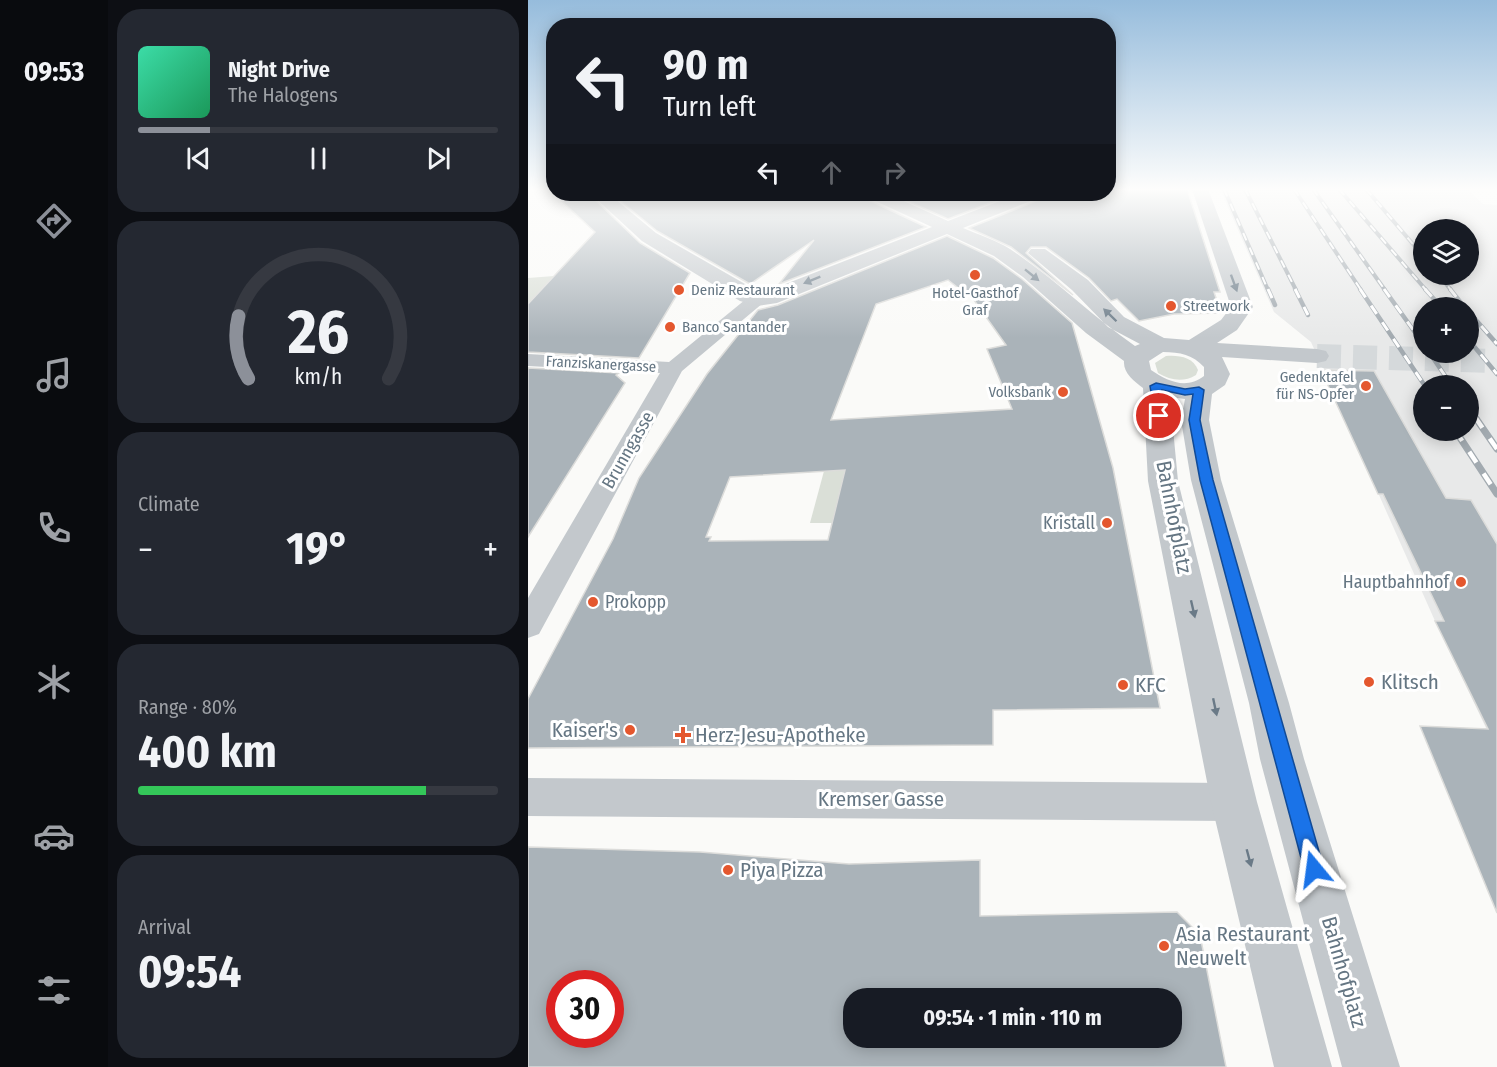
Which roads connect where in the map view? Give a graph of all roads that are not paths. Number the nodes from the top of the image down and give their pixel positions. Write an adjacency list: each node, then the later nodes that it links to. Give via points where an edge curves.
1 (652, 239): 6 (street)
2 (898, 239): 6 (street, Brunngasse, one-way to 6, via 769,298)
3 (980, 239): 11 (street, one-way to 11, via 1030,273)
4 (1010, 239): 7 (street, one-way to 4, via 1116,322 1050,260)
5 (1218, 239): 8 (street, one-way to 8, via 1242,307 1229,325)
6 (753, 298): 13 (street, Brunngasse)
7 (1160, 345): 8 (street); 11 (street)
8 (1196, 349): 9 (street, via 1252,350); 14 (street, via 1215,362)
9 (1276, 355): 10 (street); 14 (street)
10 (1317, 356)
11 (1136, 358): 15 (street, via 1138,373)
12 (528, 360): 13 (street, Franziskanergasse)
13 (674, 368): 16 (street, Brunngasse)
14 (1209, 382): 15 (street, via 1185,392); 20 (street, Bahnhofplatz, via 1195,420 1206,480)
15 (1156, 386): 18 (street, Bahnhofplatz, one-way to 18, via 1163,481)
16 (528, 625)
17 (528, 797): 18 (street, Kremser Gasse)
18 (1234, 802): 19 (street, Bahnhofplatz, one-way to 19)
19 (1303, 1067)
20 (1371, 1067)

